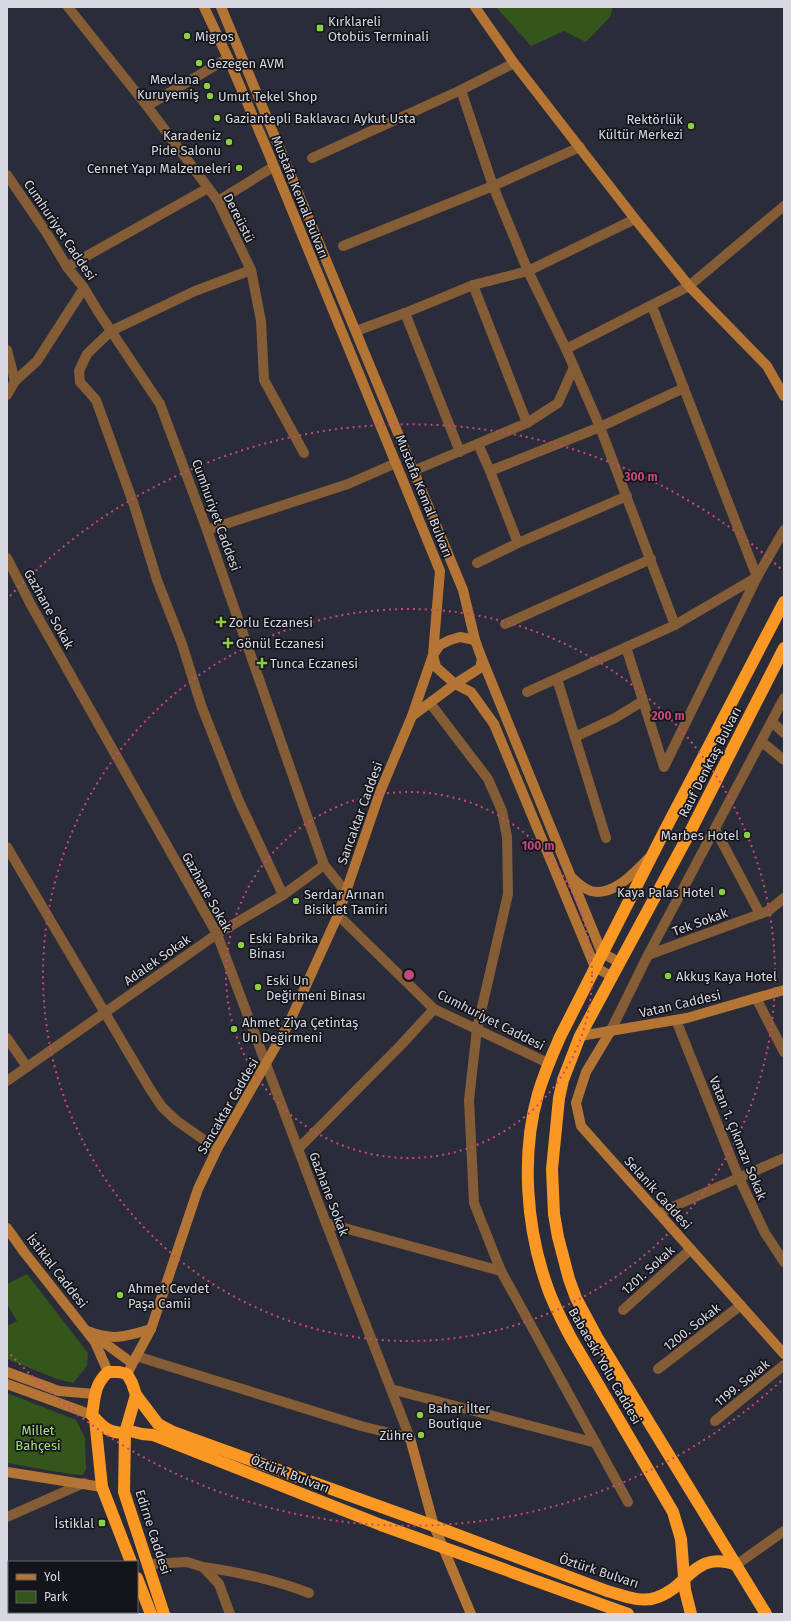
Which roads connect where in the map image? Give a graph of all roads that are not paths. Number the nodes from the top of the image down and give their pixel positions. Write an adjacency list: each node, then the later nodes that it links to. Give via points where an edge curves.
1 (68, 7): 8 (street, Dereüstü)
2 (204, 7): 5 (main road, Mustafa Kemal Bulvarı)
3 (221, 7): 28 (main road, Mustafa Kemal Bulvarı)
4 (475, 7): 6 (main road)
5 (228, 58): 8 (street); 11 (main road, Mustafa Kemal Bulvarı)
6 (514, 63): 7 (street); 9 (main road)
7 (461, 90): 10 (street); 13 (street)
8 (147, 106): 14 (street, Dereüstü)
9 (580, 147): 13 (street); 17 (main road)
10 (312, 158)
11 (274, 167): 15 (street); 41 (main road, Mustafa Kemal Bulvarı)
12 (7, 175): 19 (street, Cumhuriyet Caddesi)
13 (493, 186): 18 (street); 21 (street)
14 (208, 188): 15 (street, Dereüstü); 19 (street)
15 (218, 200): 20 (street, Dereüstü)
16 (784, 206): 23 (street)
17 (636, 219): 21 (street); 23 (main road)
18 (343, 246)
19 (67, 267): 24 (street, Cumhuriyet Caddesi)
20 (251, 270): 27 (street, via 196,291); 40 (street, Dereüstü, via 261,321 264,380)
21 (528, 271): 22 (street); 30 (street)
22 (473, 285): 26 (street); 36 (street)
23 (689, 286): 25 (street); 35 (main road, via 767,366)
24 (84, 288): 27 (street, Cumhuriyet Caddesi); 32 (street, via 37,361)
25 (652, 306): 30 (street); 33 (street)
26 (405, 313): 28 (street); 39 (street)
27 (111, 331): 45 (street, Cumhuriyet Caddesi, via 160,404); 79 (street, via 87,354 79,371 80,382 96,400 201,705 238,799)
28 (356, 331): 42 (main road, Mustafa Kemal Bulvarı)
29 (7, 350): 32 (street)
30 (566, 350): 31 (street)
31 (574, 367): 36 (street, via 558,403); 37 (street)
32 (15, 381): 34 (street)
33 (684, 388): 37 (street); 51 (street)
34 (7, 395)
35 (784, 396)
36 (527, 423): 38 (street)
37 (600, 427): 43 (street); 44 (street)
38 (478, 444): 39 (street); 43 (street)
39 (460, 452): 42 (street)
40 (304, 453)
41 (396, 463): 45 (street, via 348,484); 58 (main road, Mustafa Kemal Bulvarı, via 440,571)
42 (412, 471): 55 (main road, Mustafa Kemal Bulvarı, via 463,590)
43 (490, 471): 47 (street)
44 (627, 496): 47 (street); 49 (street)
45 (207, 530): 76 (street, Cumhuriyet Caddesi)
46 (784, 530): 51 (street)
47 (518, 543): 50 (street)
48 (7, 558): 83 (street, Gazhane Sokak)
49 (651, 559): 53 (street); 54 (street)
50 (477, 563)
51 (757, 577): 54 (street); 64 (street, via 664,767)
52 (784, 602): 75 (highway, Rauf Denktaş Bulvarı)
53 (505, 624)
54 (675, 625): 56 (street)
55 (475, 640): 58 (main road, via 460,636 440,645); 59 (main road, Mustafa Kemal Bulvarı)
56 (626, 647): 60 (street); 64 (street)
57 (784, 648): 86 (highway, Rauf Denktaş Bulvarı, via 689,834)
58 (433, 655): 61 (main road, via 436,667); 66 (main road, Sancaktar Caddesi)
59 (482, 659): 61 (main road, via 480,668); 77 (main road, Mustafa Kemal Bulvarı)
60 (557, 679): 62 (street); 69 (street)
61 (455, 684): 65 (main road); 87 (main road, via 471,692 494,724)
62 (527, 692)
63 (784, 698): 67 (street)
64 (643, 702): 69 (street)
65 (430, 703): 66 (main road); 94 (street, via 488,779 502,811 506,837 508,894)
66 (412, 716): 78 (main road, Sancaktar Caddesi, via 380,792)
67 (772, 722): 68 (street); 70 (street)
68 (784, 733)
69 (575, 737): 73 (street)
70 (762, 742): 71 (street); 72 (street)
71 (784, 760)
72 (715, 829): 81 (street); 85 (street)
73 (606, 838)
74 (7, 847): 92 (street)
75 (652, 855): 77 (main road, via 615,888 600,892 591,891); 84 (highway, Rauf Denktaş Bulvarı)
76 (324, 865): 78 (street, Cumhuriyet Caddesi); 79 (street, Adalek Sokak)
77 (571, 878): 84 (main road, Mustafa Kemal Bulvarı)
78 (345, 891): 82 (main road, Sancaktar Caddesi)
79 (282, 895): 83 (street, Adalek Sokak)
80 (784, 898): 81 (street, Tek Sokak)
81 (760, 914): 85 (street, Tek Sokak)
82 (338, 915): 91 (street, Cumhuriyet Caddesi); 100 (main road, Sancaktar Caddesi, via 289,1023)
83 (217, 934): 92 (street, Adalek Sokak); 100 (street, Gazhane Sokak)
84 (602, 953): 86 (main road); 87 (highway, Rauf Denktaş Bulvarı)
85 (648, 955): 95 (street)
86 (619, 962): 88 (highway, Rauf Denktaş Bulvarı)
87 (595, 967): 88 (main road); 99 (highway, Babaeski Yolu Caddesi)
88 (611, 976): 96 (highway, Rauf Denktaş Bulvarı)
89 (784, 990): 90 (main road, Vatan Caddesi)
90 (756, 998): 93 (main road, Vatan Caddesi); 98 (street)
91 (434, 1009): 94 (street, Cumhuriyet Caddesi); 103 (street)
92 (105, 1012): 101 (street, Adalek Sokak); 104 (street, via 162,1106 177,1121)
93 (676, 1020): 95 (main road, Vatan Caddesi); 106 (street, Vatan 1. Çıkmazı Sokak)
94 (478, 1029): 99 (street, Cumhuriyet Caddesi); 112 (street, via 469,1100 474,1203)
95 (610, 1032): 96 (main road, Vatan Caddesi); 107 (main road, Selanik Caddesi, via 586,1072 576,1104 581,1126)
96 (580, 1036): 145 (highway, Babaeski Yolu Caddesi, via 565,1074 559,1098 552,1169 554,1214 563,1259 576,1298 595,1333)
97 (7, 1038): 101 (street)
98 (784, 1052)
99 (548, 1063): 147 (highway, Babaeski Yolu Caddesi, via 538,1095 529,1149 529,1198 537,1252 546,1286 558,1314 673,1512 682,1539)
100 (266, 1066): 103 (street, Gazhane Sokak); 104 (main road, Sancaktar Caddesi)
101 (26, 1068): 102 (street, Adalek Sokak)
102 (7, 1081)
103 (298, 1149): 108 (street, Gazhane Sokak)
104 (217, 1150): 115 (main road, Sancaktar Caddesi, via 198,1189)
105 (784, 1158): 106 (street)
106 (739, 1178): 107 (street); 111 (street, Vatan 1. Çıkmazı Sokak, via 765,1233)
107 (659, 1213): 110 (main road, Selanik Caddesi)
108 (326, 1223): 112 (street); 125 (street, Gazhane Sokak)
109 (7, 1228): 116 (main road, İstiklal Caddesi)
110 (691, 1249): 113 (main road, Selanik Caddesi); 114 (street, 1201. Sokak)
111 (784, 1262)
112 (501, 1271): 133 (street)
113 (741, 1305): 117 (main road, Selanik Caddesi); 120 (street, 1200. Sokak)
114 (623, 1310)
115 (151, 1329): 116 (main road, via 115,1338); 118 (main road, Sancaktar Caddesi)
116 (87, 1331): 118 (main road); 122 (main road, via 95,1342)
117 (784, 1354)
118 (134, 1359): 123 (main road, Sancaktar Caddesi); 132 (street)
119 (784, 1365): 129 (street, 1199. Sokak)
120 (658, 1369)
121 (7, 1372): 126 (main road, via 59,1391)
122 (108, 1372): 123 (highway); 126 (highway, via 99,1380)
123 (127, 1374): 127 (highway, Öztürk Bulvarı)
124 (7, 1384): 128 (main road)
125 (390, 1389): 132 (street, Gazhane Sokak); 133 (street)
126 (95, 1394): 128 (highway)
127 (136, 1395): 130 (highway); 140 (highway, Öztürk Bulvarı, via 158,1424 173,1432)
128 (93, 1417): 130 (highway, Öztürk Bulvarı, via 105,1429 114,1433); 137 (highway)
129 (715, 1421)
130 (125, 1432): 131 (highway, Öztürk Bulvarı); 134 (highway, Edirne Caddesi)
131 (142, 1434): 134 (highway, via 128,1444); 142 (highway, Öztürk Bulvarı, via 153,1435)
132 (410, 1438): 140 (main road)
133 (596, 1443): 138 (street)
134 (125, 1452): 144 (highway, Edirne Caddesi, via 124,1492)
135 (7, 1472): 136 (main road)
136 (84, 1483): 137 (main road); 139 (street)
137 (102, 1487): 143 (highway)
138 (628, 1502)
139 (7, 1517)
140 (434, 1526): 142 (main road); 147 (highway, Öztürk Bulvarı, via 607,1591 636,1598 656,1598)
141 (784, 1531): 145 (street)
142 (443, 1547): 154 (main road); 155 (highway, Öztürk Bulvarı)
143 (131, 1561)
144 (148, 1564): 146 (street, via 187,1562); 152 (highway, Edirne Caddesi)
145 (736, 1565): 147 (highway, Öztürk Bulvarı, via 721,1561 706,1564 698,1567); 150 (highway, Babaeski Yolu Caddesi)
146 (202, 1567): 149 (street, via 284,1583); 153 (street, via 219,1584)
147 (684, 1579): 156 (highway, Babaeski Yolu Caddesi)
148 (138, 1581): 151 (highway)
149 (309, 1593)
150 (765, 1612)
151 (151, 1614)
152 (164, 1614)
153 (230, 1614)
154 (471, 1614)
155 (628, 1614)
156 (691, 1614)

